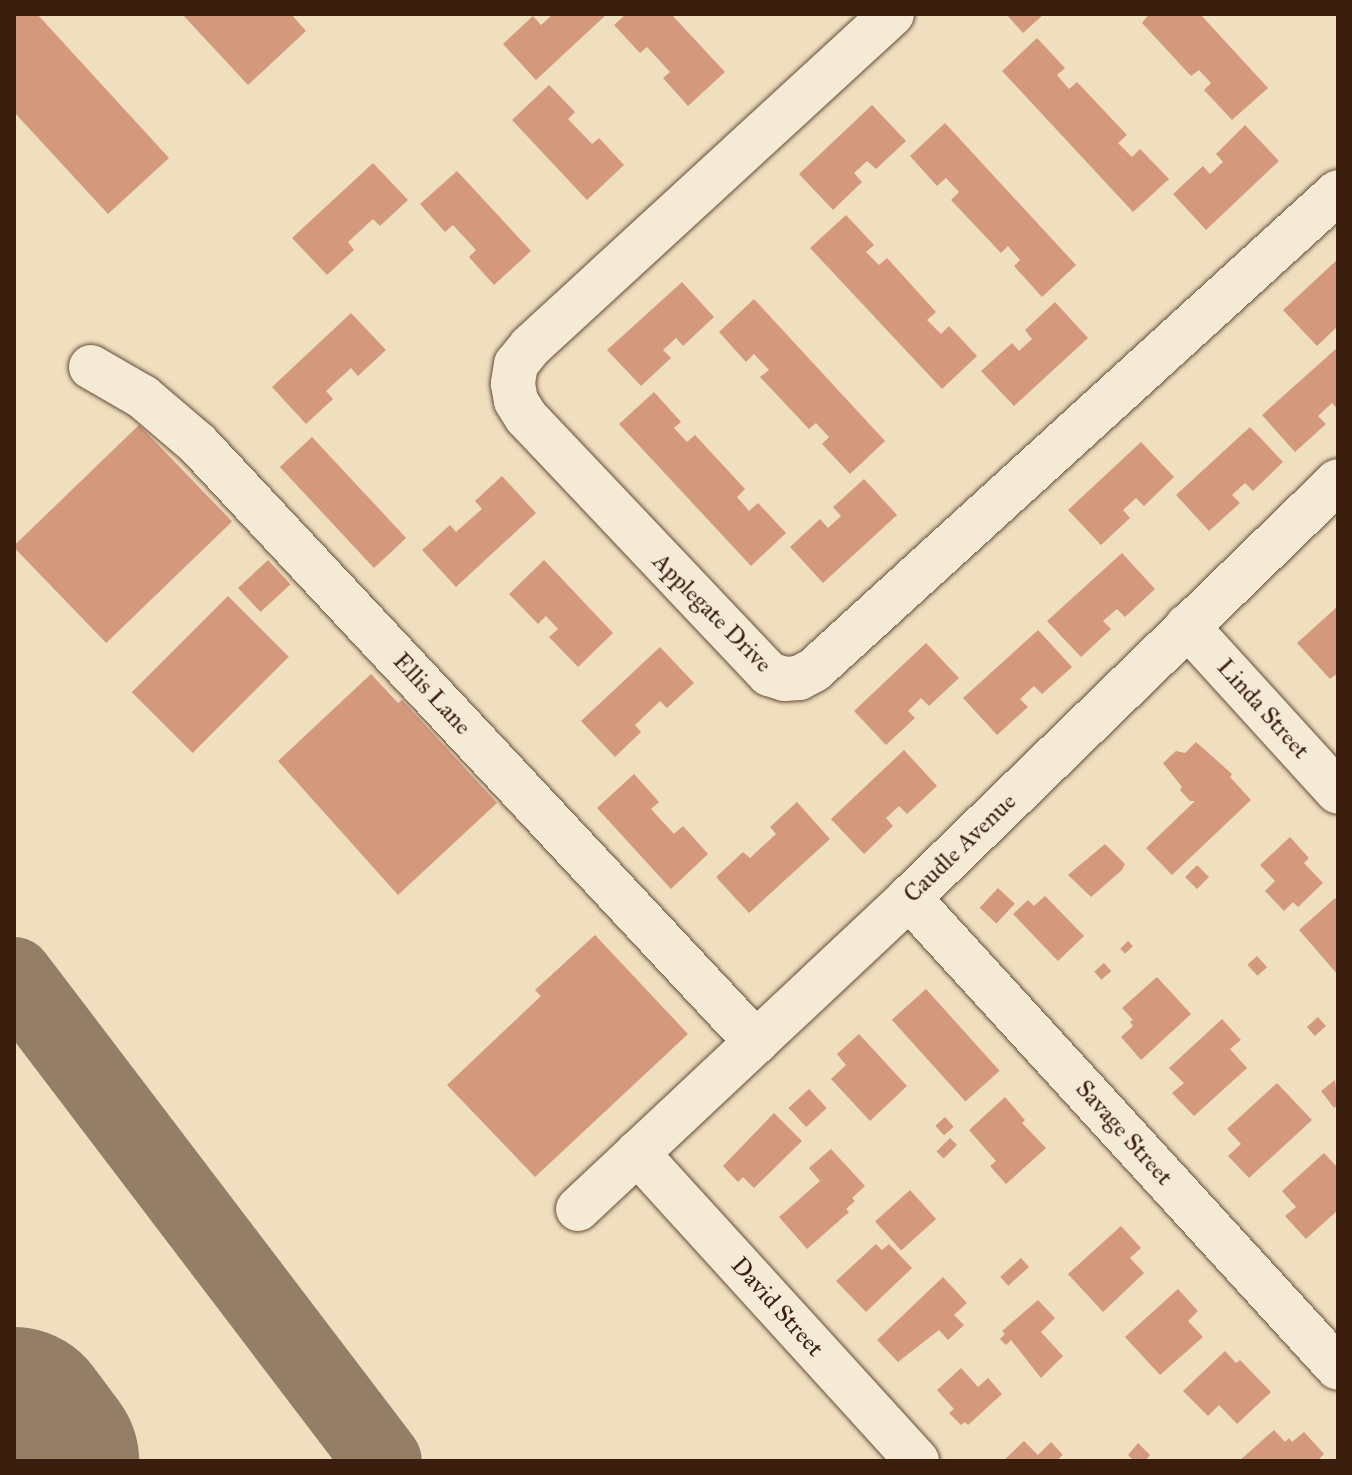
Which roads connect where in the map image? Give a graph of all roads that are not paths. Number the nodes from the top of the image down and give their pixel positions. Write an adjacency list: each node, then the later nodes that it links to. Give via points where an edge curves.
1 (892, 14): 2 (street, Applegate Drive, via 516,364 516,401 526,417 769,674 799,678 814,670)
2 (1338, 192)
3 (91, 367): 8 (street, Ellis Lane, via 143,397 198,444)
4 (1338, 481): 5 (street, Caudle Avenue)
5 (1187, 626): 6 (street, Linda Street); 7 (street, Caudle Avenue)
6 (1338, 792)
7 (909, 898): 8 (street, Caudle Avenue); 11 (street, Savage Street)
8 (756, 1042): 9 (street, Caudle Avenue)
9 (637, 1153): 10 (street, Caudle Avenue); 12 (street, David Street)
10 (578, 1209)
11 (1338, 1368)
12 (917, 1461)

